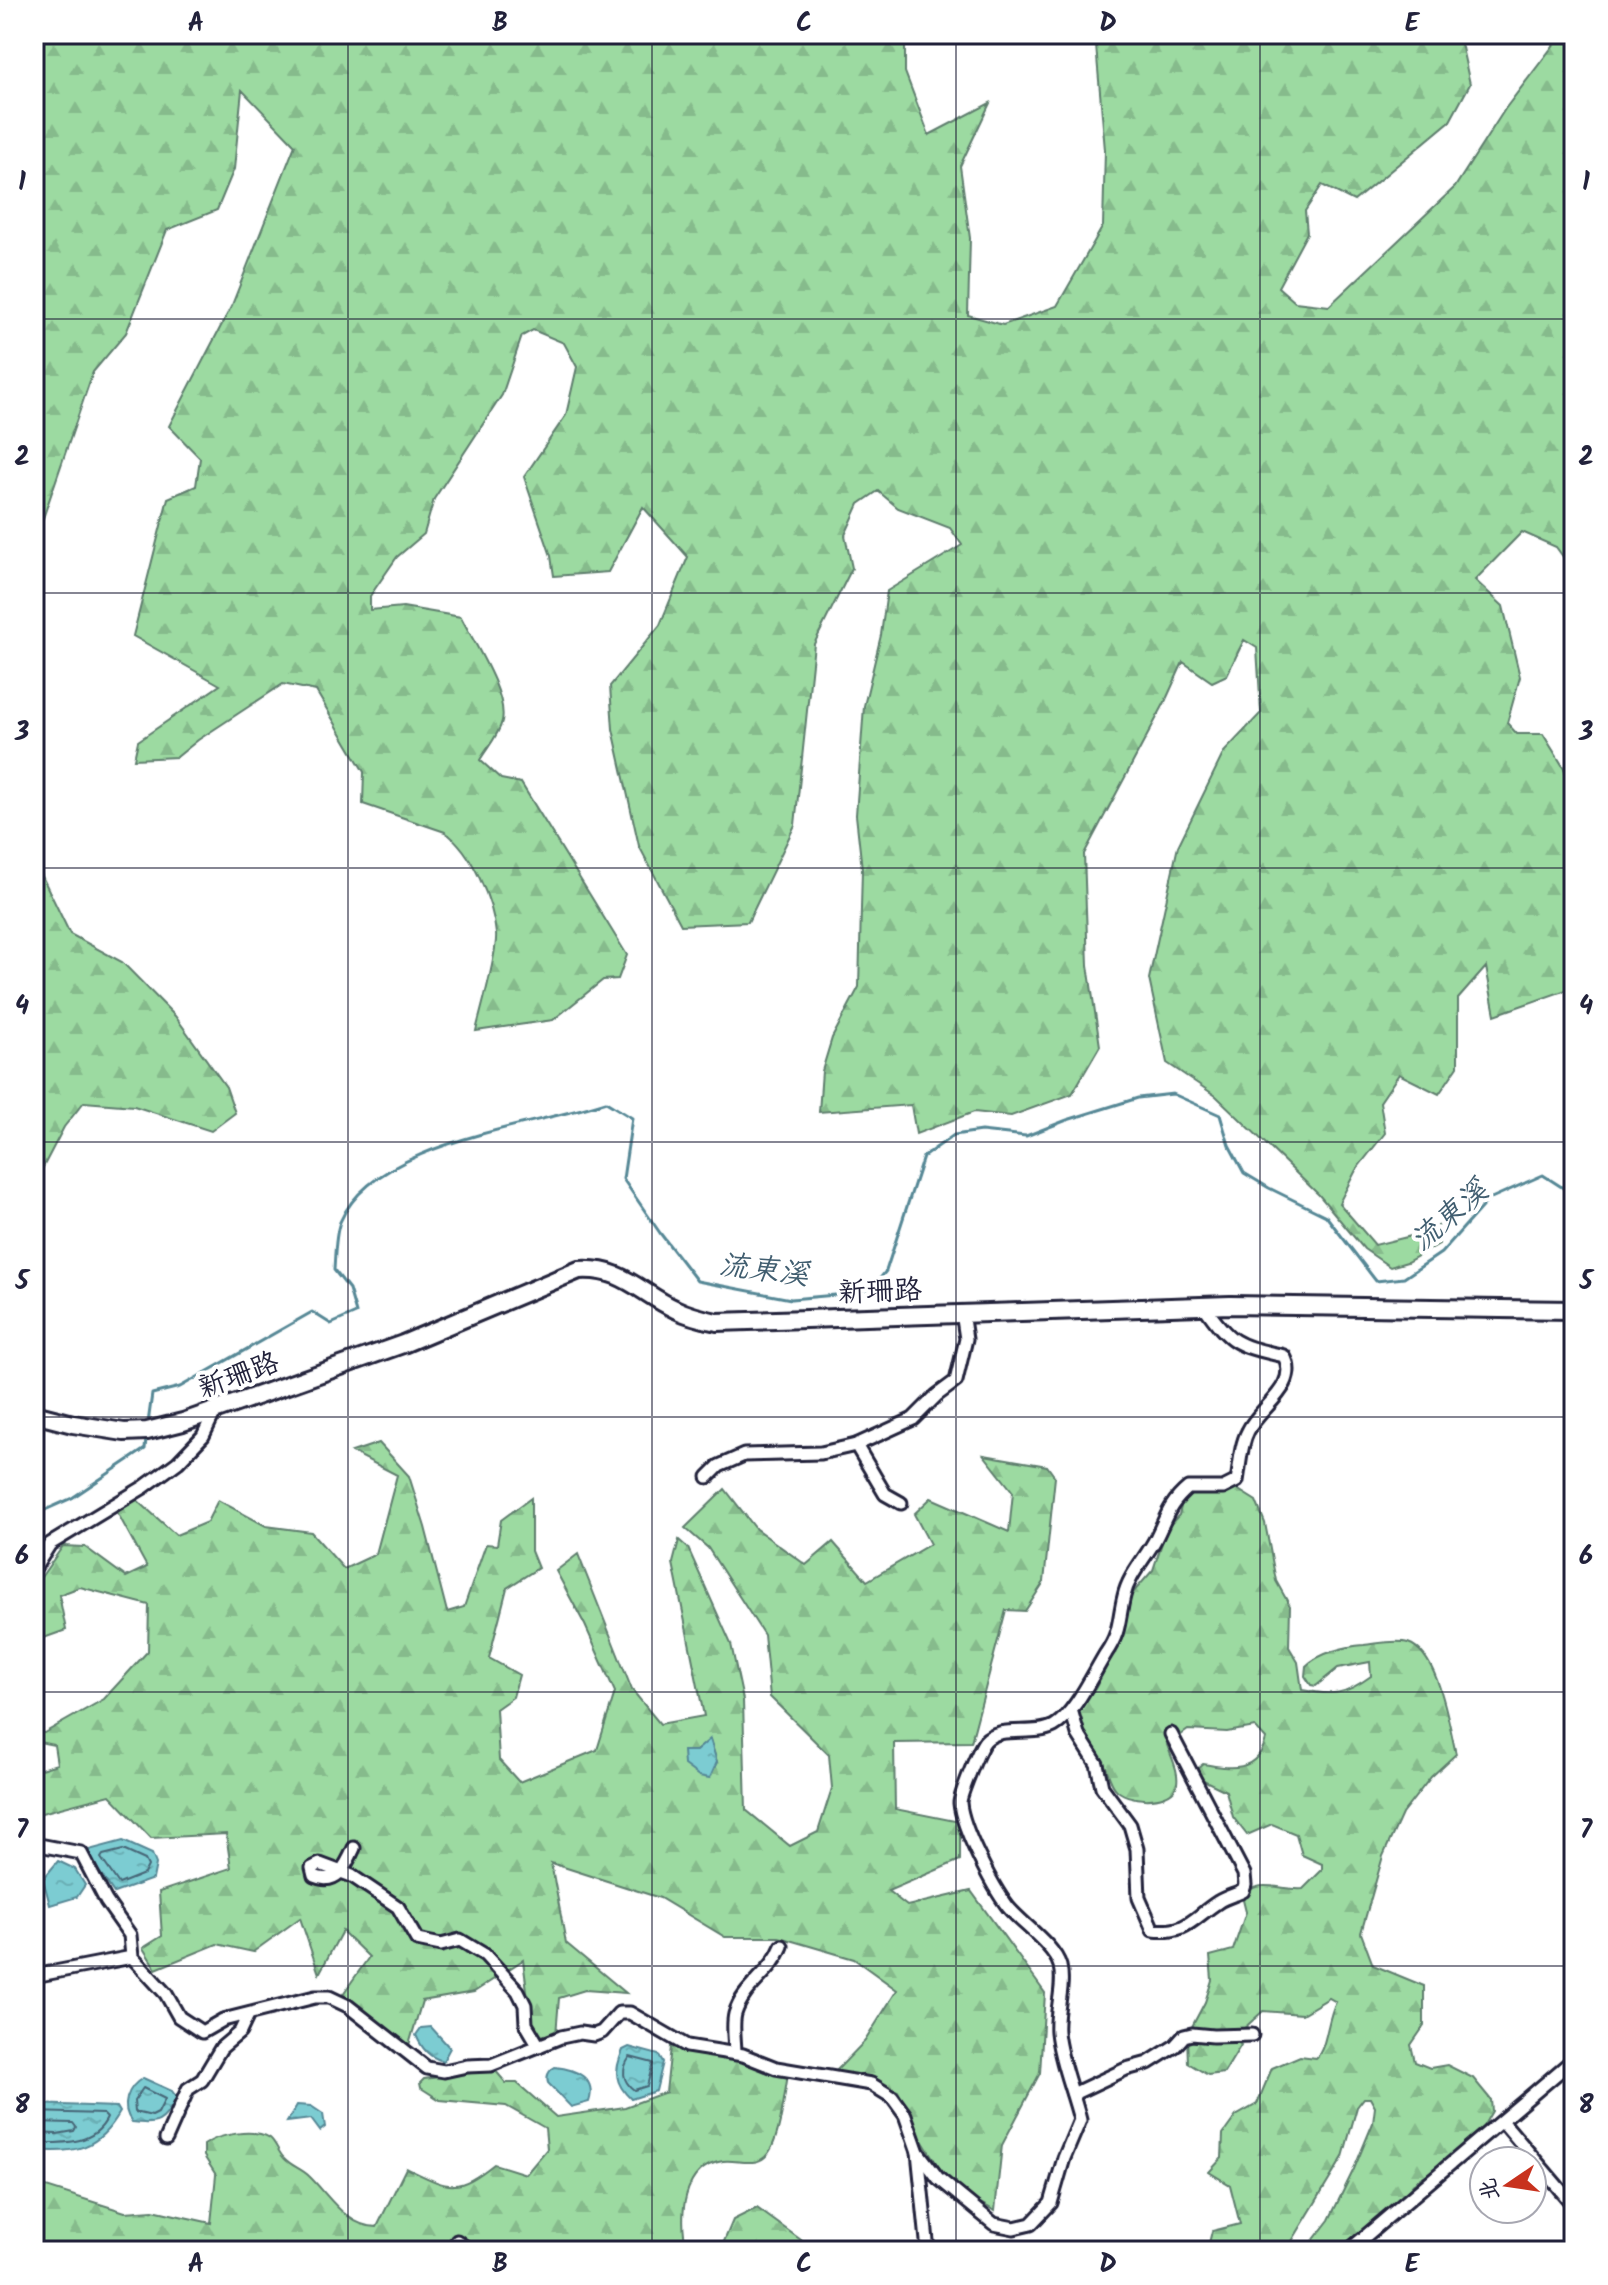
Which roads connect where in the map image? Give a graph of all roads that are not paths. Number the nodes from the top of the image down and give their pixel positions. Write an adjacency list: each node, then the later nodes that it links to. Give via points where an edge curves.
1 (1204, 1306): 2 (street, 新珊路); 3 (street, 新珊路); 10 (street, via 1236,1344 1284,1356 1288,1379 1246,1434 1237,1481 1223,1488 1188,1488 1172,1501 1133,1574 1121,1625)
2 (1574, 1310)
3 (962, 1312): 4 (street, 新珊路, via 717,1322 673,1308 614,1272 579,1270 403,1344); 6 (street, via 966,1339 956,1381 913,1419)
4 (215, 1411): 5 (street, 新珊路, via 147,1431 94,1428); 9 (street, via 203,1436 178,1462 50,1544)
5 (34, 1414)
6 (856, 1445): 7 (street, via 821,1453 744,1455); 8 (street, via 885,1494)
7 (708, 1477)
8 (901, 1503)
9 (34, 1569)
10 (1072, 1713): 11 (street, via 1097,1764 1102,1787 1130,1825 1137,1849 1139,1898 1153,1930 1165,1931 1185,1928 1245,1885); 22 (street, via 1053,1727 1000,1731 985,1741 960,1799 992,1882 1059,1964 1056,2029)
11 (1171, 1734)
12 (34, 1844): 15 (street, via 81,1853 130,1935)
13 (354, 1848): 19 (street, via 343,1872 398,1907 417,1940 441,1945 460,1940 485,1955 518,1991 526,2024)
14 (782, 1946): 20 (street, via 734,2016)
15 (132, 1957): 16 (street); 17 (street, via 179,2017 202,2032)
16 (34, 1976)
17 (248, 2015): 19 (street, via 329,1997 427,2068 444,2071 491,2065); 24 (street, via 202,2080 188,2089)
18 (1252, 2035): 22 (street, via 1184,2036 1148,2063)
19 (539, 2046): 20 (street, via 580,2033 594,2035 619,2013 630,2013 687,2046)
20 (735, 2053): 25 (street, via 776,2068 883,2090 905,2115)
21 (1574, 2059): 23 (street)
22 (1073, 2094): 25 (street, via 1080,2120 1051,2203 1024,2227 994,2224 938,2178)
23 (1503, 2122): 26 (street); 30 (street)
24 (166, 2139)
25 (918, 2152): 29 (street)
26 (1574, 2206)
27 (457, 2241): 28 (street)
28 (470, 2251)
29 (928, 2251)
30 (1348, 2251)

